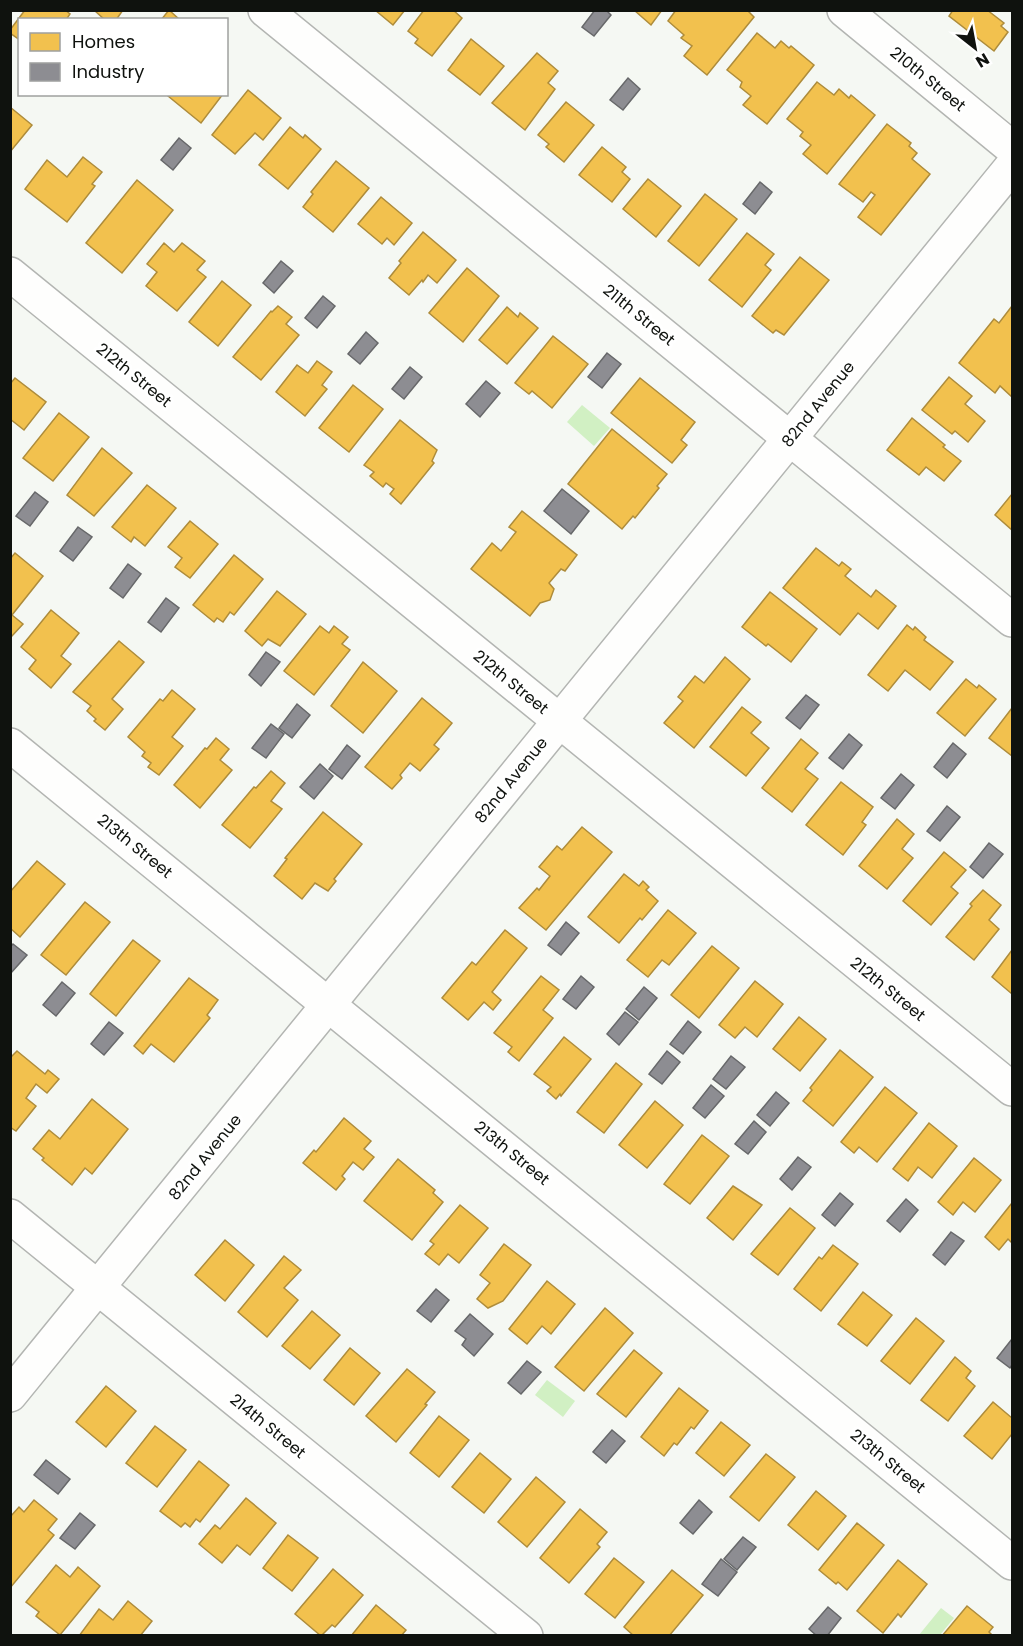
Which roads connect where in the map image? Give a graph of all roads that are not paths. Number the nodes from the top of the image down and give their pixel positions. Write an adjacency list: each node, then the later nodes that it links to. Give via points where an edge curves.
1 (265, 10): 6 (street, 211th Street)
2 (844, 10): 3 (street, 210th Street)
3 (1012, 148)
4 (1012, 165): 6 (street, 82nd Avenue)
5 (10, 274): 8 (street, 212th Street)
6 (790, 438): 7 (street, 211th Street); 8 (street, 82nd Avenue)
7 (1012, 620)
8 (559, 722): 10 (street, 82nd Avenue); 11 (street, 212th Street)
9 (10, 745): 10 (street, 213th Street)
10 (329, 1004): 13 (street, 82nd Avenue); 15 (street, 213th Street)
11 (1012, 1089)
12 (10, 1216): 13 (street, 214th Street)
13 (98, 1288): 14 (street, 82nd Avenue); 16 (street, 214th Street)
14 (10, 1395)
15 (1012, 1563)
16 (526, 1635)

